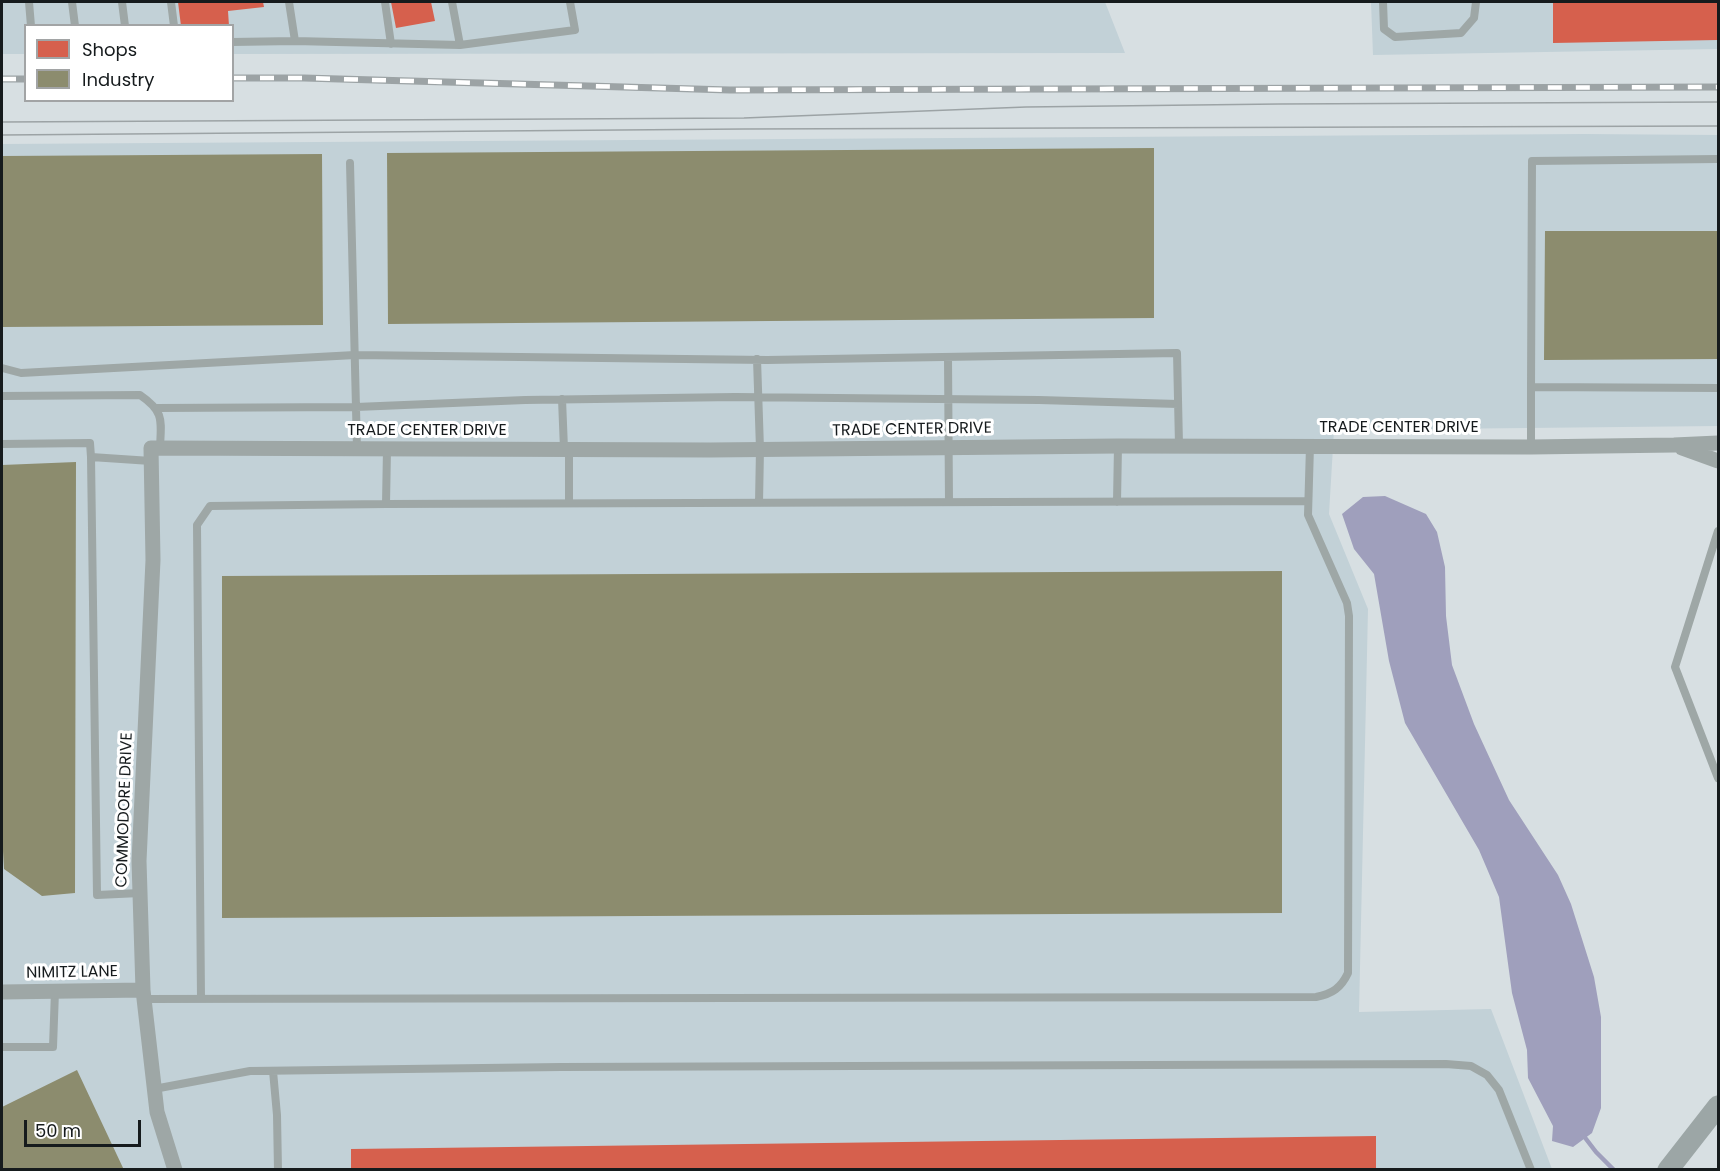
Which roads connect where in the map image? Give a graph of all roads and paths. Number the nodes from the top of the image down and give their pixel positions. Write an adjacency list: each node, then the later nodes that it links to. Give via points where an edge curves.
1 (29, 2): 11 (lane)
2 (72, 2): 12 (lane)
3 (122, 2): 13 (lane)
4 (171, 2): 14 (lane)
5 (289, 2): 15 (lane)
6 (385, 2): 17 (lane)
7 (453, 2): 18 (lane)
8 (570, 2): 18 (lane, via 575,30)
9 (1383, 2): 10 (lane, via 1384,29 1395,37 1461,33 1474,18)
10 (1476, 2)
11 (31, 24)
12 (75, 24)
13 (125, 24)
14 (174, 24)
15 (295, 41): 16 (lane); 17 (lane)
16 (234, 42)
17 (391, 44): 18 (lane)
18 (460, 45)
19 (1719, 159): 25 (lane, via 1532,161)
20 (350, 163): 21 (lane)
21 (355, 355): 23 (lane); 24 (lane, via 21,373); 32 (lane)
22 (948, 357): 23 (lane); 30 (lane); 31 (lane, via 1177,353)
23 (757, 359): 28 (lane)
24 (2, 368)
25 (1532, 387): 26 (lane); 41 (lane)
26 (1719, 388)
27 (2, 396): 33 (lane, via 140,395)
28 (757, 397): 29 (lane); 30 (lane); 45 (lane)
29 (562, 399): 32 (lane); 44 (lane)
30 (948, 399): 31 (lane); 36 (lane)
31 (1178, 404): 38 (lane)
32 (356, 406): 33 (lane); 42 (lane)
33 (156, 408): 46 (lane, via 162,421)
34 (1719, 442): 40 (street, TRADE CENTER DRIVE)
35 (2, 444): 47 (lane, via 90,443)
36 (948, 446): 37 (street, TRADE CENTER DRIVE); 45 (street, TRADE CENTER DRIVE); 50 (lane)
37 (1118, 446): 38 (street, TRADE CENTER DRIVE); 51 (lane)
38 (1179, 446): 39 (street, TRADE CENTER DRIVE)
39 (1310, 446): 41 (street, TRADE CENTER DRIVE); 49 (lane)
40 (1674, 446): 41 (street, TRADE CENTER DRIVE); 48 (street, TRADE CENTER DRIVE)
41 (1531, 447)
42 (357, 449): 43 (street, TRADE CENTER DRIVE); 46 (street, TRADE CENTER DRIVE)
43 (387, 449): 44 (street, TRADE CENTER DRIVE); 54 (lane)
44 (566, 449): 45 (street, TRADE CENTER DRIVE); 52 (lane)
45 (760, 449): 53 (lane)
46 (154, 452): 47 (lane); 57 (street, COMMODORE DRIVE)
47 (92, 457): 57 (lane, via 97,895)
48 (1719, 461)
49 (1308, 501): 51 (lane); 61 (lane, via 1308,515 1347,603 1349,616 1348,973 1334,992 1316,997)
50 (949, 502): 51 (lane); 53 (lane)
51 (1117, 502)
52 (569, 503): 53 (lane); 54 (lane)
53 (759, 503)
54 (386, 504): 61 (lane, via 210,506 197,525)
55 (1719, 531): 56 (lane, via 1675,667)
56 (1719, 778)
57 (140, 893): 60 (street, COMMODORE DRIVE)
58 (55, 991): 59 (street, NIMITZ LANE); 60 (street, NIMITZ LANE); 62 (lane, via 53,1047)
59 (2, 992)
60 (144, 994): 61 (lane); 64 (street, COMMODORE DRIVE)
61 (201, 999)
62 (2, 1047)
63 (273, 1071): 64 (lane, via 250,1071); 67 (lane); 68 (lane, via 561,1066 1446,1064 1471,1066 1487,1075 1499,1090)
64 (154, 1089): 66 (street, COMMODORE DRIVE)
65 (1719, 1106): 69 (main road)
66 (175, 1170)
67 (278, 1170)
68 (1531, 1170)
69 (1668, 1170)

